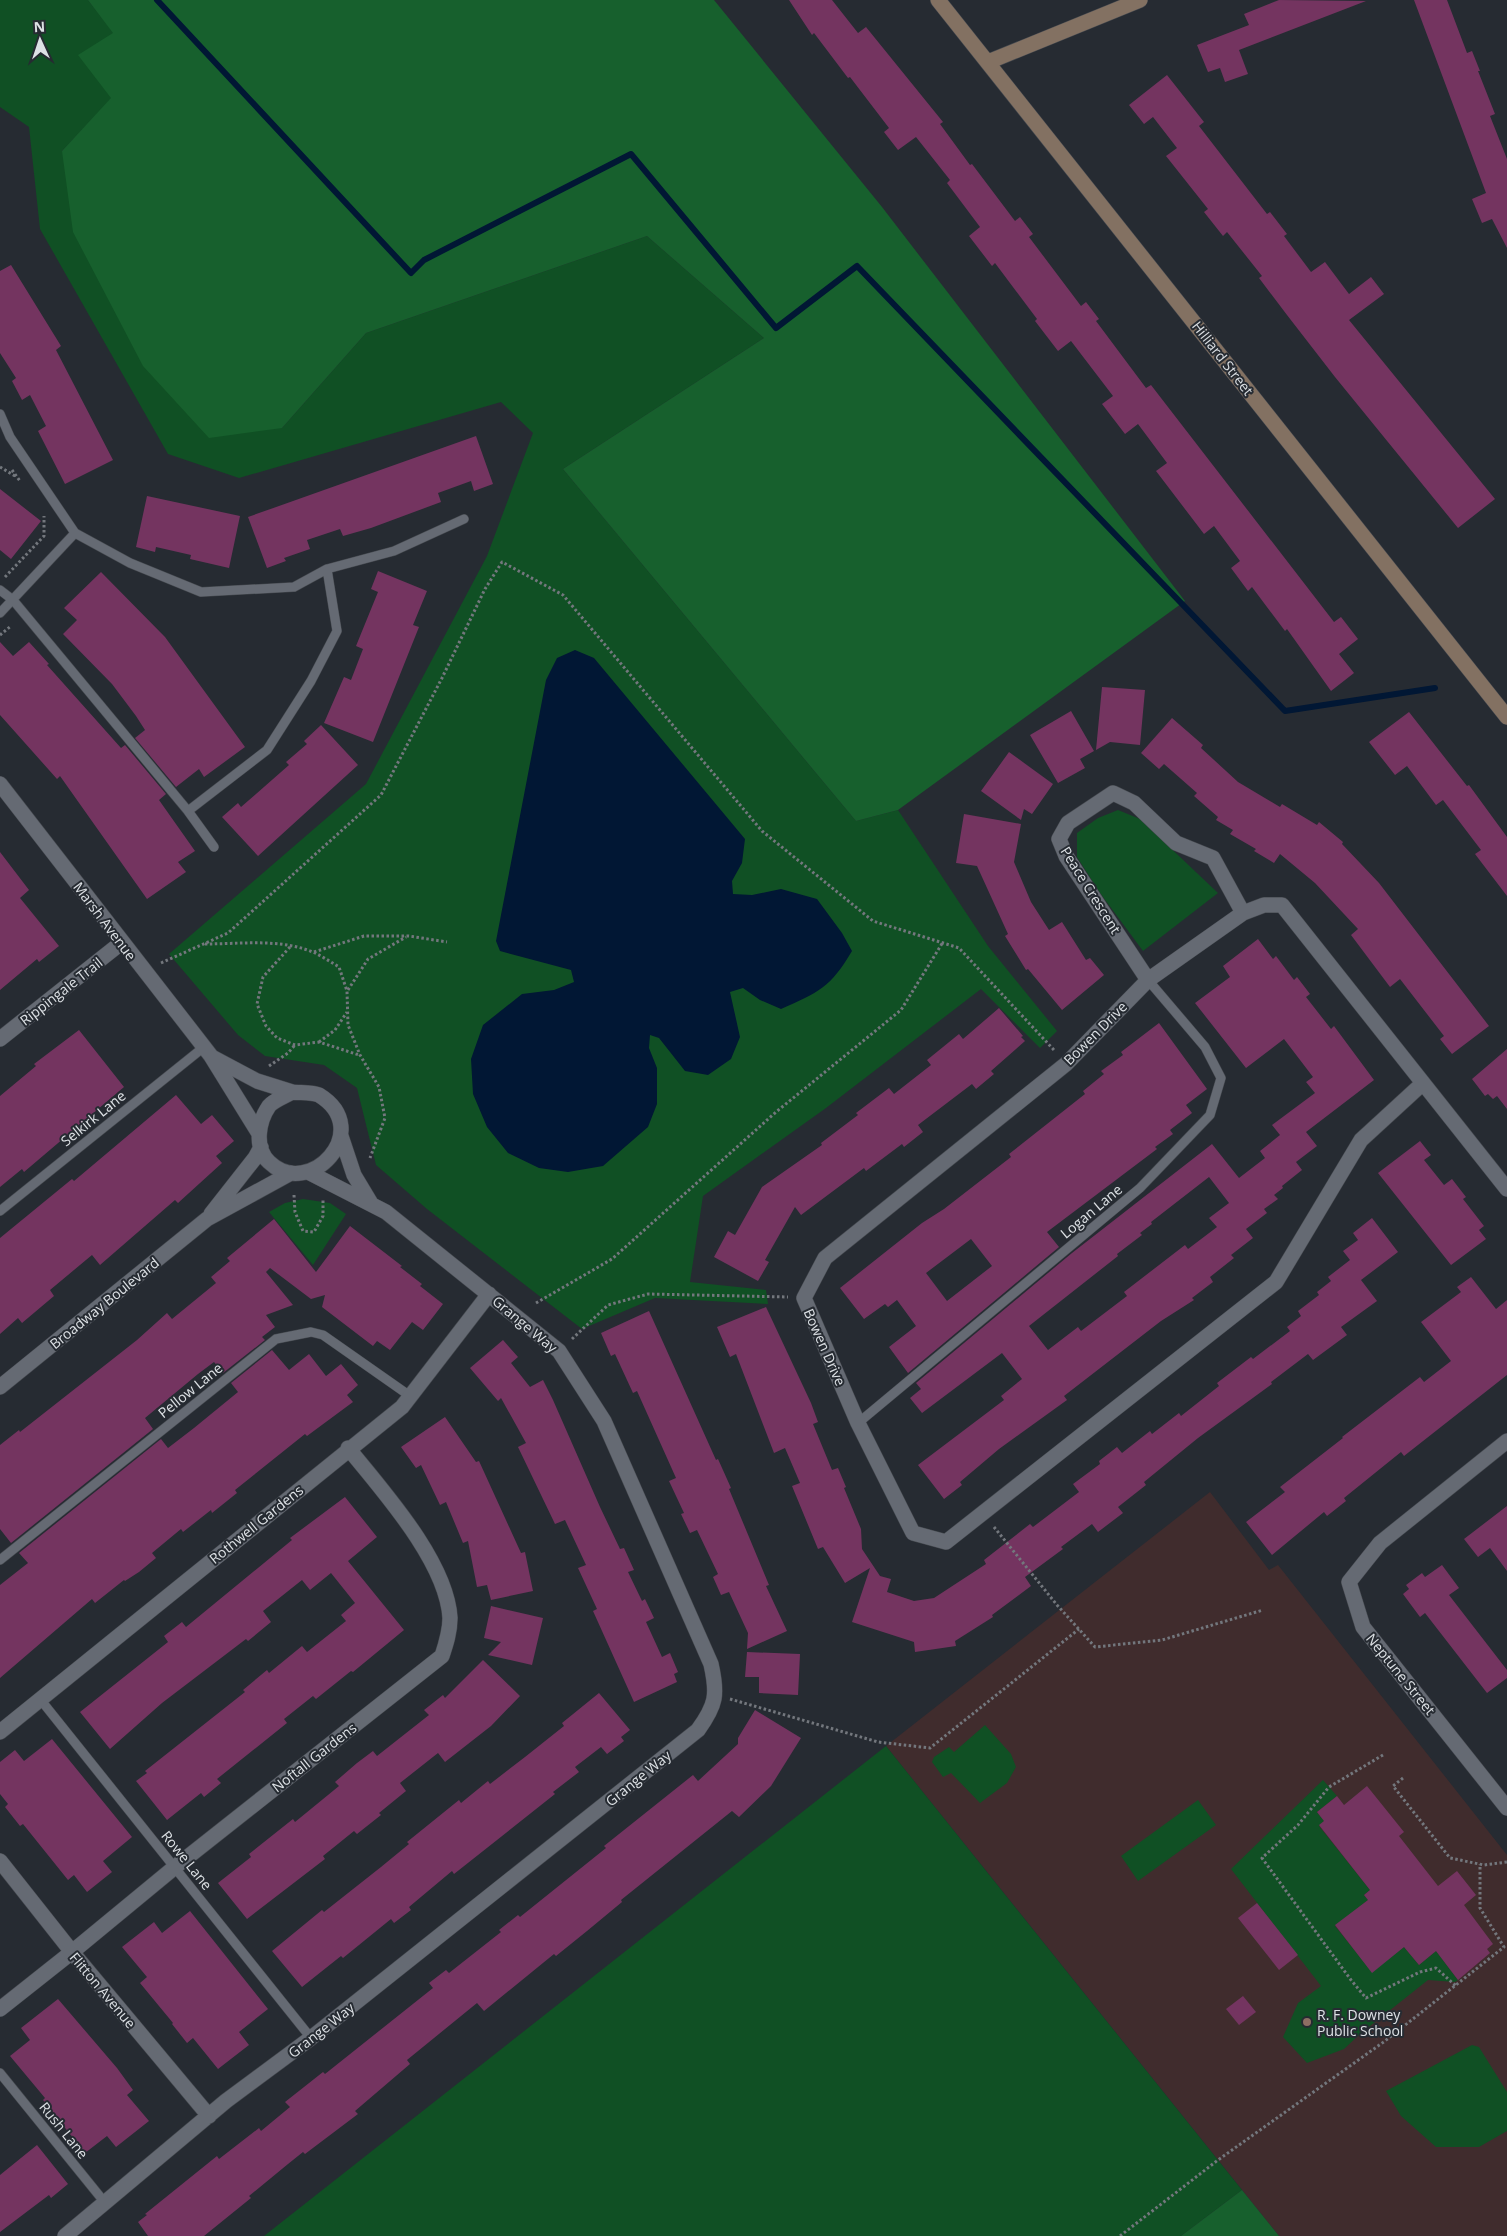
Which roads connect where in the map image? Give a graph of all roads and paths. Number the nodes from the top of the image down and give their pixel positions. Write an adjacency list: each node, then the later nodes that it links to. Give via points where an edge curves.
1 (938, 0): 3 (street, Hilliard Street)
2 (1140, 0): 3 (street)
3 (988, 62): 17 (street, Hilliard Street)
4 (0, 414): 11 (lane, via 10,437)
5 (0, 466): 7 (path)
6 (12, 469): 7 (path)
7 (15, 476): 8 (path)
8 (21, 483)
9 (44, 510): 13 (path, via 44,536)
10 (464, 519): 12 (lane, via 394,551)
11 (74, 533): 12 (lane, via 130,563 201,592 294,587); 15 (lane)
12 (328, 569): 19 (lane, via 337,631 311,681 267,750)
13 (0, 582)
14 (0, 590): 15 (lane)
15 (13, 600): 16 (lane); 19 (lane)
16 (0, 613)
17 (1507, 717)
18 (0, 784): 25 (street, Marsh Avenue)
19 (188, 811): 20 (lane)
20 (214, 847)
21 (1243, 913): 30 (street, Bowen Drive); 30 (street, Peace Crescent, via 1213,858 1176,843 1134,803 1113,793 1068,823 1060,839 1066,856); 40 (street, Bowen Drive, via 1264,905 1282,905)
22 (408, 936): 23 (path); 28 (path, via 364,936); 31 (path, via 368,959)
23 (447, 942)
24 (943, 942): 26 (path, via 873,921 762,831 563,595 502,562 381,795 228,933); 38 (path, via 960,948); 56 (path, via 901,1010 776,1112 612,1259)
25 (121, 943): 29 (street, Marsh Avenue); 33 (street, Rippingale Trail)
26 (202, 944): 27 (path); 29 (path)
27 (290, 946): 28 (path); 35 (path, via 263,977 257,1004 266,1026 277,1038)
28 (313, 952): 31 (path, via 339,967)
29 (142, 970): 36 (street, Marsh Avenue)
30 (1148, 980): 38 (street, Bowen Drive); 60 (lane, Logan Lane, via 1205,1046 1221,1078 1210,1115 1140,1188)
31 (347, 991): 32 (path)
32 (348, 1012): 34 (path, via 335,1030); 37 (path, via 348,1026)
33 (0, 1039)
34 (319, 1042): 35 (path); 37 (path)
35 (295, 1044): 39 (path, via 288,1053)
36 (207, 1051): 41 (street, Marsh Avenue, via 257,1081); 42 (street, Marsh Avenue); 52 (lane, Selkirk Lane)
37 (360, 1055): 45 (path, via 379,1087 385,1118)
38 (1066, 1064): 55 (street, Bowen Drive, via 824,1258)
39 (267, 1067)
40 (1422, 1084): 48 (street, Bowen Drive); 63 (street, Bowen Drive, via 1360,1140 1276,1282)
41 (292, 1092): 42 (street, via 270,1105); 43 (street, via 318,1094 336,1112)
42 (258, 1132): 44 (street)
43 (341, 1136): 46 (street, via 330,1159); 51 (street, Grange Way, via 354,1175)
44 (261, 1147): 47 (street, via 264,1158 273,1166); 53 (street, Broadway Boulevard, via 256,1158)
45 (370, 1158)
46 (308, 1172): 47 (street); 51 (street, Grange Way)
47 (291, 1173): 53 (street, Broadway Boulevard)
48 (1507, 1189)
49 (294, 1195): 50 (path, via 303,1231 314,1232 323,1216)
50 (323, 1198)
51 (373, 1206): 54 (street, Grange Way, via 386,1212)
52 (0, 1211)
53 (207, 1219): 58 (street, Broadway Boulevard)
54 (489, 1294): 57 (street, Grange Way); 59 (street, Rothwell Gardens)
55 (804, 1298): 57 (path, via 648,1294 608,1305); 60 (street, Bowen Drive)
56 (536, 1302)
57 (559, 1351): 67 (street, Grange Way, via 604,1421 711,1664)
58 (0, 1387)
59 (410, 1396): 62 (street, Rothwell Gardens, via 402,1407); 64 (lane, Pellow Lane, via 323,1335 311,1332 276,1339)
60 (858, 1423): 63 (street, Bowen Drive, via 912,1533 946,1542)
61 (1507, 1440): 72 (street, Neptune Street, via 1380,1543 1349,1582 1363,1627)
62 (348, 1448): 68 (street, Rothwell Gardens); 76 (street, Noftall Gardens, via 400,1511 430,1560 446,1595 450,1618 442,1656)
63 (983, 1513): 66 (path)
64 (0, 1560)
65 (1263, 1610): 66 (path, via 1162,1640 1095,1647)
66 (1079, 1629): 67 (path, via 930,1748 878,1742)
67 (715, 1695): 80 (street, Grange Way, via 712,1711 698,1730)
68 (40, 1699): 69 (street, Rothwell Gardens); 76 (lane, Rowe Lane)
69 (0, 1732)
70 (1383, 1755): 78 (path, via 1329,1787 1298,1826 1262,1858 1366,1998 1420,1972 1436,1968)
71 (1403, 1778): 75 (path, via 1393,1786 1450,1858)
72 (1507, 1808)
73 (0, 1861): 77 (street, Flitton Avenue)
74 (1507, 1862): 75 (path)
75 (1480, 1864): 78 (path, via 1480,1908 1504,1947)
76 (175, 1867): 77 (street, Noftall Gardens); 80 (lane, Rowe Lane)
77 (72, 1952): 79 (street, Noftall Gardens); 82 (street, Flitton Avenue)
78 (1456, 1986): 85 (path, via 1385,2042 1218,2160)
79 (0, 2008)
80 (311, 2038): 82 (street, Grange Way)
81 (0, 2073): 83 (lane, Rush Lane)
82 (209, 2116): 83 (street, Grange Way)
83 (106, 2204): 84 (street, Grange Way)
84 (65, 2236)
85 (1120, 2236)

